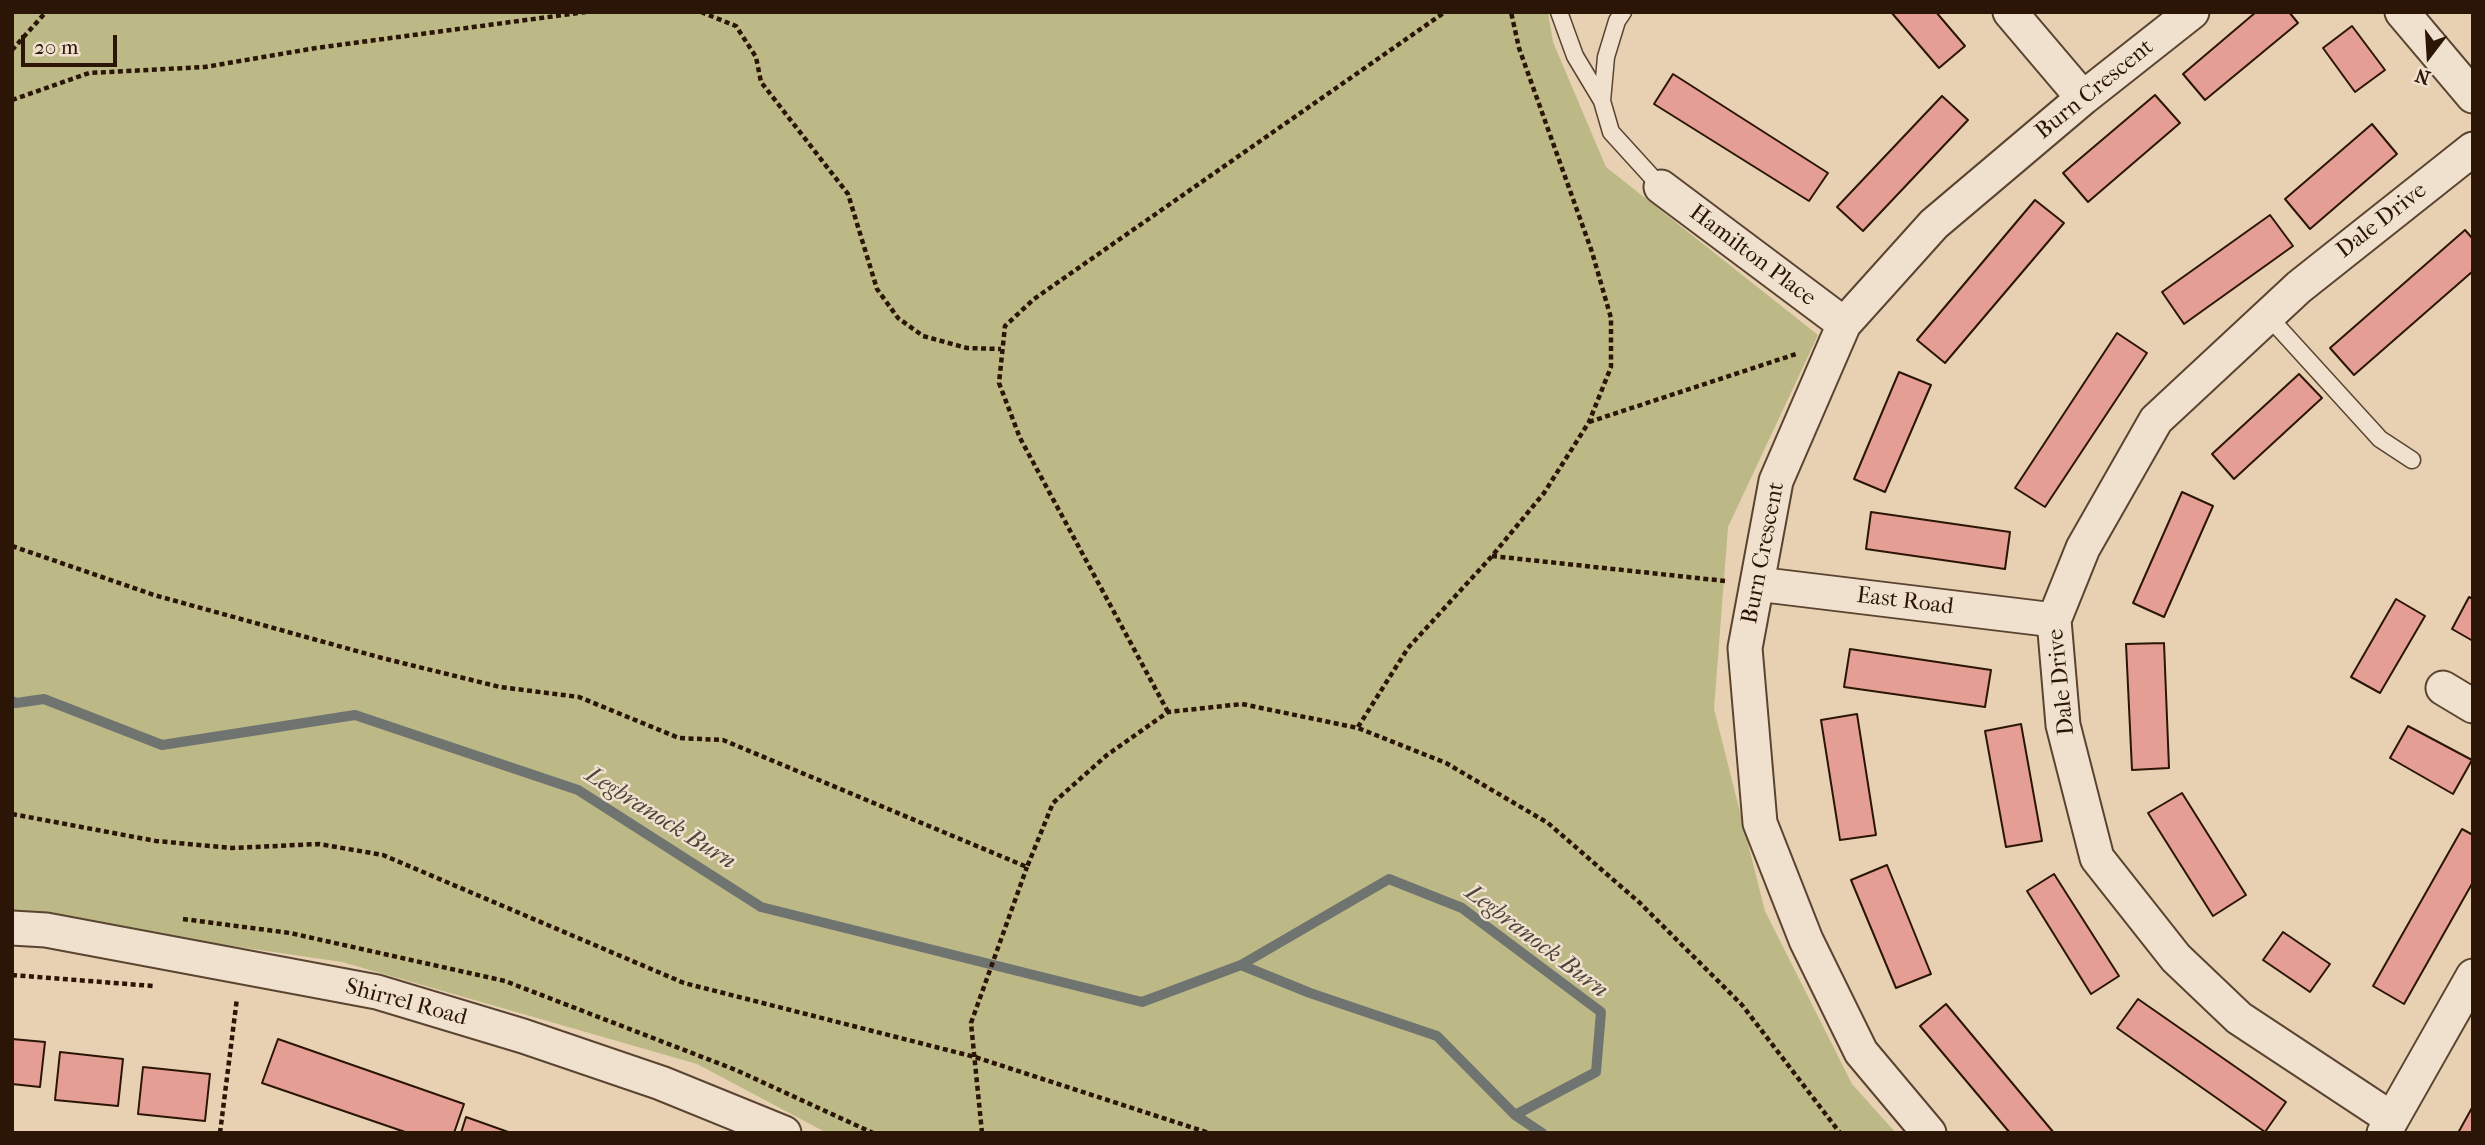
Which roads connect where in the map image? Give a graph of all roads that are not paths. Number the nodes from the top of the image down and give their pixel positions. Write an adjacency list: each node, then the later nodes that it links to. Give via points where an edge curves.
1 (1559, 12): 8 (lane, via 1575,56)
2 (1623, 12): 8 (lane, via 1606,57)
3 (2010, 12): 7 (street)
4 (2192, 12): 7 (street, Burn Crescent)
5 (2402, 12): 6 (street)
6 (2473, 96)
7 (2082, 98): 12 (street, Burn Crescent, via 1934,224)
8 (1602, 101): 10 (lane, via 1611,132)
9 (2473, 149): 11 (street, Dale Drive)
10 (1661, 187): 12 (street, Hamilton Place)
11 (2268, 316): 13 (lane, via 2380,439); 15 (street, Dale Drive, via 2156,420 2083,548)
12 (1840, 332): 14 (street, Burn Crescent, via 1776,481)
13 (2412, 460)
14 (1757, 584): 15 (street, East Road); 22 (street, Burn Crescent, via 1745,648 1760,824 1806,940 1861,1052)
15 (2054, 620): 20 (street, Dale Drive, via 2063,725 2097,858 2176,958 2239,1018)
16 (2443, 688): 17 (street)
17 (2473, 706)
18 (12, 928): 21 (street, Shirrel Road, via 46,929 377,992 662,1083)
19 (2473, 976): 20 (street)
20 (2388, 1126)
21 (784, 1133)
22 (1929, 1133)

